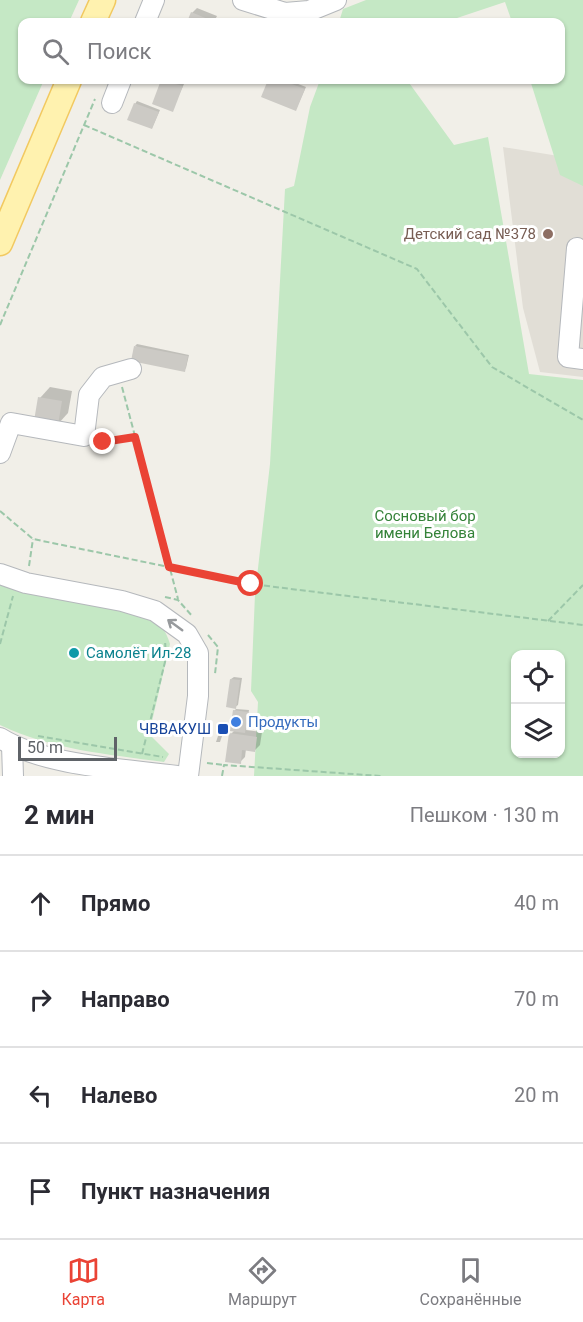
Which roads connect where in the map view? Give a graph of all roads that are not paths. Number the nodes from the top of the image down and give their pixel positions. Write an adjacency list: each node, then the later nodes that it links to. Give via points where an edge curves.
1 (103, 0): 5 (main road)
2 (154, 0): 6 (street)
3 (243, 0): 4 (street, via 285,13 309,11)
4 (336, 0)
5 (95, 18)
6 (147, 18)
7 (67, 84): 10 (main road)
8 (118, 84): 9 (street)
9 (104, 100)
10 (0, 243)
11 (577, 248): 12 (street, via 568,357)
12 (583, 359)
13 (125, 371): 14 (street, via 103,377 89,395 84,436 10,423)
14 (0, 453)
15 (0, 574): 17 (street, one-way to 15, via 198,696 198,653 187,634 155,611)
16 (8, 759): 18 (street, via 57,759)
17 (189, 768)
18 (177, 776)

